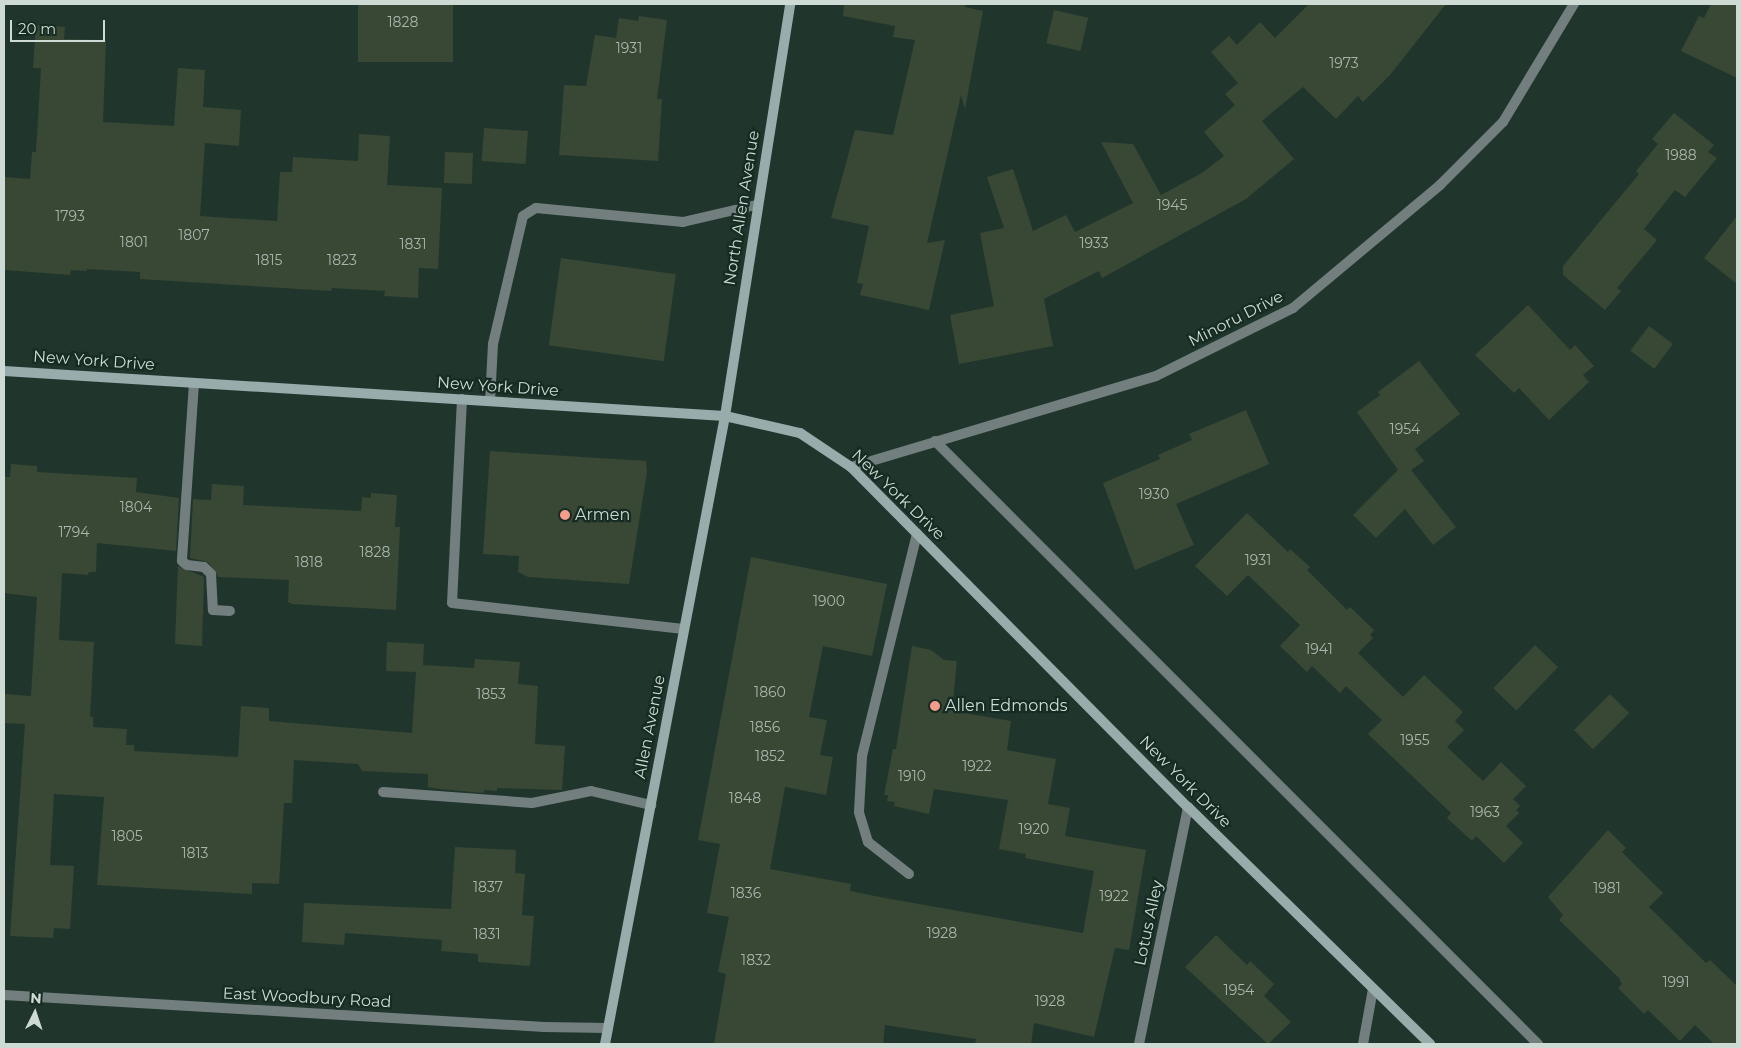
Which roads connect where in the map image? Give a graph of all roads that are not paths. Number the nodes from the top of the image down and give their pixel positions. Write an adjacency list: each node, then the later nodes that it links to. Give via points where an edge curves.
1 (790, 4): 3 (street, North Allen Avenue)
2 (1574, 4): 9 (street, Minoru Drive, via 1503,122 1440,185 1293,308 1156,376)
3 (756, 206): 7 (street, via 683,222 536,208 524,216 493,344); 8 (street, North Allen Avenue)
4 (4, 370): 5 (street, New York Drive)
5 (194, 382): 6 (street, New York Drive); 12 (street, via 182,561 204,568 211,574 213,610)
6 (462, 399): 7 (street, New York Drive); 13 (street, via 452,603)
7 (490, 401): 8 (street, New York Drive)
8 (725, 416): 10 (street, New York Drive, via 800,433); 13 (street, Allen Avenue)
9 (935, 441): 10 (street, Minoru Drive); 25 (street)
10 (852, 468): 11 (street, New York Drive)
11 (917, 534): 16 (street, New York Drive); 17 (street, via 862,756 859,812 868,842)
12 (230, 611)
13 (684, 630): 15 (street, Allen Avenue)
14 (383, 792): 15 (street, via 532,802 591,791)
15 (651, 804): 20 (street, Allen Avenue)
16 (1188, 807): 18 (street, New York Drive); 22 (street, Lotus Alley)
17 (909, 874)
18 (1373, 989): 23 (street); 24 (street, New York Drive)
19 (4, 995): 20 (street, East Woodbury Road)
20 (608, 1028): 21 (street, Allen Avenue)
21 (605, 1044)
22 (1139, 1044)
23 (1363, 1044)
24 (1430, 1044)
25 (1538, 1044)

